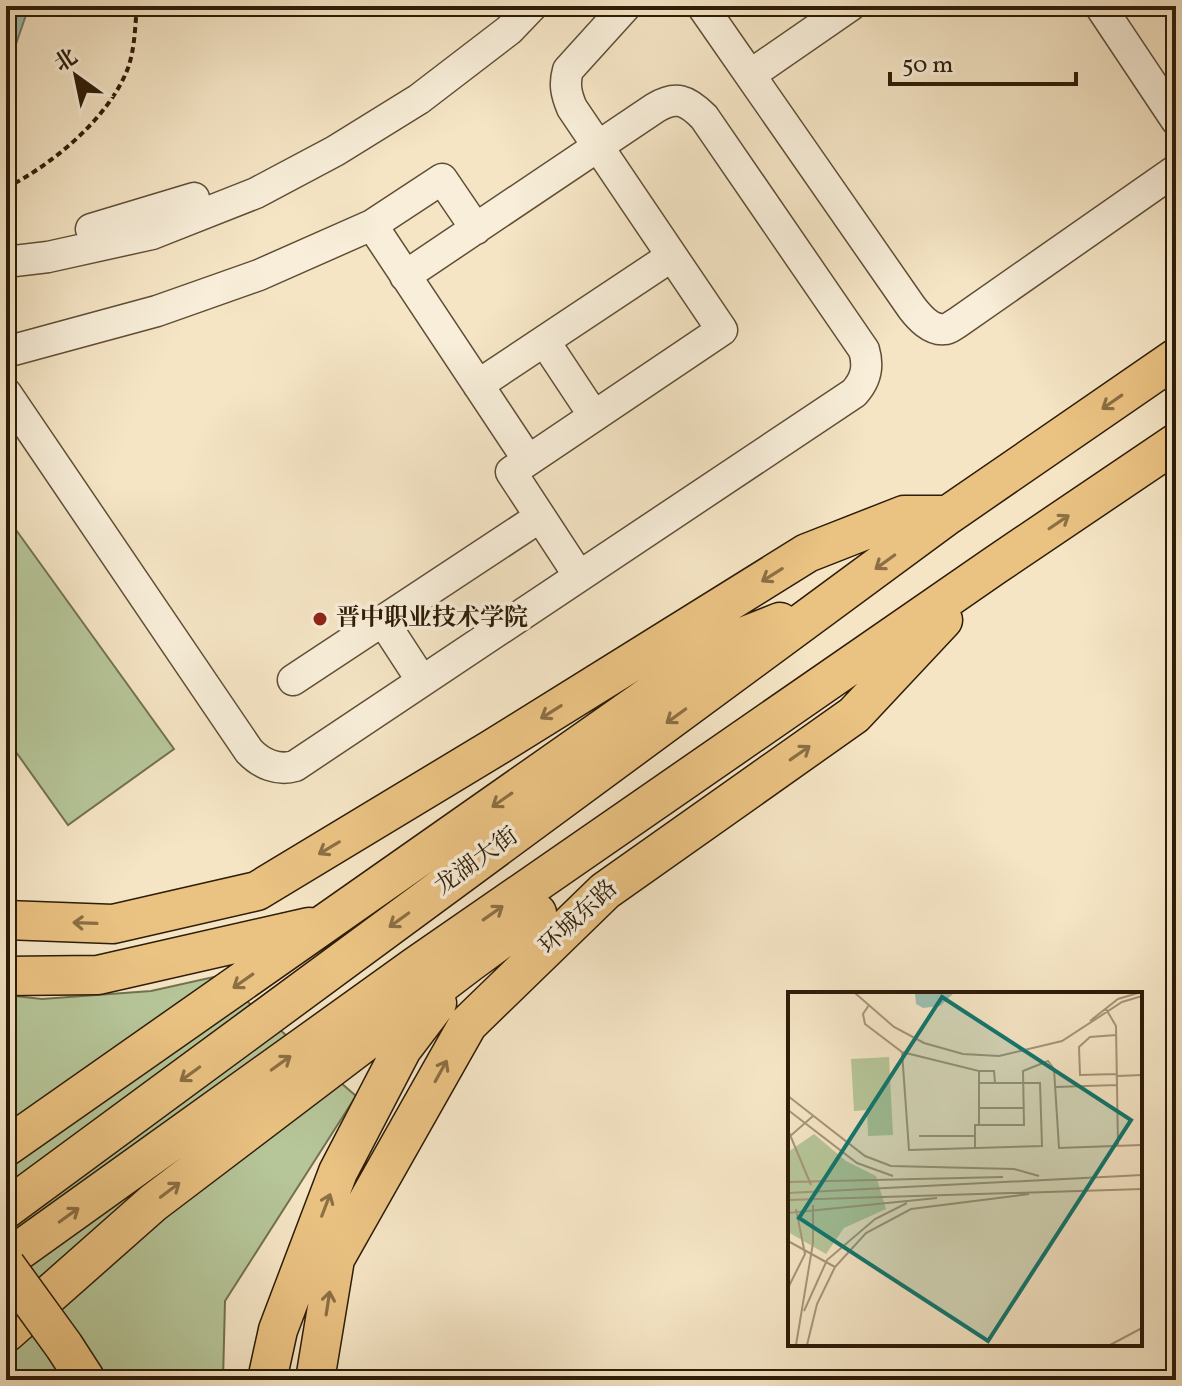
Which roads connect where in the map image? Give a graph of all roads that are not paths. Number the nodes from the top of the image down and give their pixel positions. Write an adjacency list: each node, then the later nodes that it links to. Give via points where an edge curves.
1 (504, 6): 13 (lane, via 470,38 383,101 301,150 202,196 74,233)
2 (532, 6): 15 (lane, via 419,99 256,193 152,234)
3 (626, 6): 9 (lane, via 568,70 565,81 572,108)
4 (702, 6): 7 (lane)
5 (850, 6): 7 (lane)
6 (1100, 6): 8 (lane)
7 (750, 75): 10 (lane, via 912,308 934,327 957,323)
8 (1176, 120)
9 (598, 146): 12 (lane); 14 (lane); 28 (lane, via 665,101 695,108 868,361 854,393)
10 (1176, 170)
11 (372, 225): 12 (lane, via 442,179); 16 (lane); 18 (lane, via 259,275 157,311)
12 (476, 229): 16 (lane)
13 (6, 243)
14 (672, 256): 17 (lane); 22 (lane, via 722,330)
15 (6, 262)
16 (405, 276): 20 (lane)
17 (545, 342): 20 (lane); 22 (lane)
18 (6, 352)
19 (1176, 358): 25 (main road, 龙湖大街, one-way to 25)
20 (478, 385): 24 (lane)
21 (6, 393): 33 (lane, via 257,759 276,768 295,766)
22 (594, 416): 24 (lane)
23 (1176, 443): 27 (main road, one-way to 23)
24 (528, 460): 26 (lane, via 511,472)
25 (948, 515): 29 (main road, 龙湖大街, one-way to 29); 34 (main road, one-way to 34, via 904,515 807,553 257,891 113,924)
26 (540, 517): 28 (lane); 30 (lane)
27 (994, 566): 31 (main road); 44 (main road, 环城东路, one-way to 27, via 335,1259 468,1024 605,891 854,715)
28 (579, 576): 33 (lane)
29 (831, 602): 35 (main road, one-way to 35, via 722,645); 39 (main road, 龙湖大街, one-way to 39)
30 (383, 621): 32 (lane); 33 (lane)
31 (853, 663): 36 (main road, via 755,754); 40 (main road, one-way to 31, via 416,966)
32 (293, 680)
33 (422, 681)
34 (6, 920)
35 (327, 922): 37 (main road, via 98,975); 38 (main road, one-way to 38)
36 (469, 963): 41 (main road, one-way to 36, via 153,1203); 43 (main road, one-way to 36, via 278,1330 338,1172 402,1049)
37 (6, 976)
38 (6, 1147)
39 (6, 1209)
40 (6, 1263): 42 (main road, bridge)
41 (6, 1333)
42 (86, 1380)
43 (267, 1380)
44 (315, 1380)

